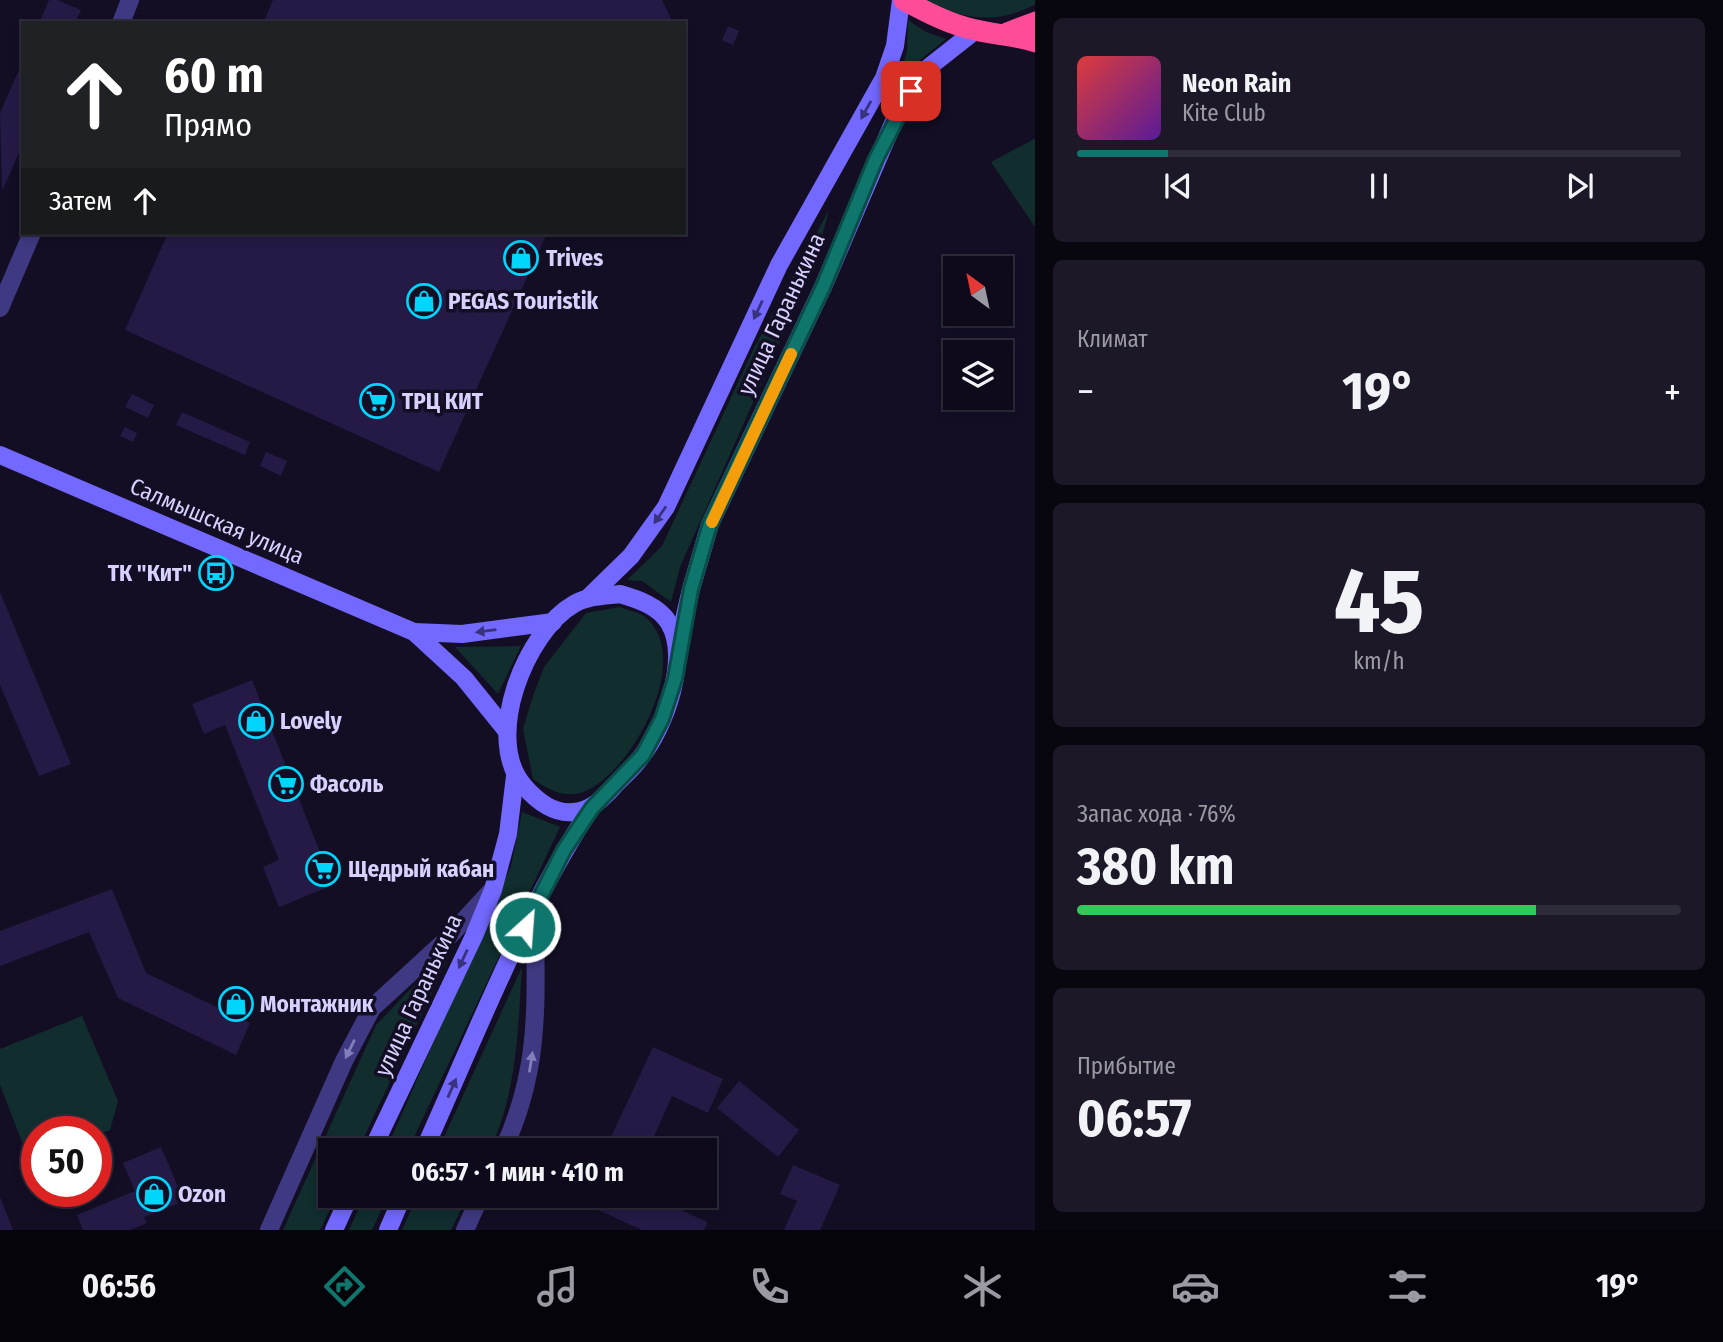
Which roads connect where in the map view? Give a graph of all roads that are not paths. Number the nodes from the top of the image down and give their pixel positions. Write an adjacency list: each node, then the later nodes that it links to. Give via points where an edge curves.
1 (130, 0): 3 (street)
2 (903, 0): 5 (highway); 11 (main road, улица Гаранькина, one-way to 11, via 884,78 779,265 666,507 631,556)
3 (122, 21)
4 (1035, 22): 6 (highway)
5 (975, 30): 6 (highway); 14 (main road, улица Гаранькина, via 929,67 897,114 823,287 710,524)
6 (1007, 33): 7 (highway)
7 (1035, 42)
8 (31, 235): 9 (street)
9 (0, 308)
10 (0, 455): 13 (main road, Салмышская улица)
11 (589, 597): 12 (main road, via 571,605); 14 (main road, via 620,594 646,602 668,621)
12 (553, 622): 13 (main road, Салмышская улица, one-way to 13, via 462,634); 15 (main road, via 530,656 513,694)
13 (414, 632): 15 (main road, Салмышская улица, via 464,678)
14 (678, 646): 17 (main road, via 675,679 662,719 643,755)
15 (506, 730): 16 (main road, via 506,751)
16 (516, 776): 17 (main road, via 535,799 550,808 572,813); 18 (main road, улица Гаранькина, via 508,834)
17 (592, 808): 19 (main road)
18 (493, 890): 20 (main road, улица Гаранькина, one-way to 20); 26 (street, one-way to 26, via 372,1008)
19 (535, 905): 21 (main road, one-way to 19); 22 (street, one-way to 19, via 527,1088 535,1041)
20 (378, 1138)
21 (429, 1138)
22 (508, 1138)
23 (344, 1208): 27 (main road)
24 (397, 1208): 28 (main road)
25 (475, 1208): 29 (street)
26 (269, 1230)
27 (334, 1230)
28 (387, 1230)
29 (465, 1230)

